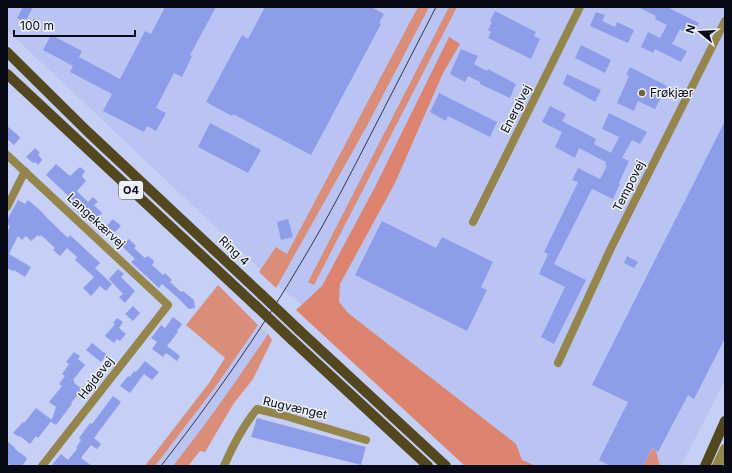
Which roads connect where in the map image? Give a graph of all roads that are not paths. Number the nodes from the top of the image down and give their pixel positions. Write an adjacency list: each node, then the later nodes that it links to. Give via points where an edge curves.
1 (580, 7): 8 (street, Energivej)
2 (725, 21): 10 (street, Tempovej, via 611,248)
3 (7, 52): 18 (main road, Ring 4 / O4, bridge, via 88,132)
4 (7, 74): 17 (main road, O4, bridge)
5 (7, 155): 6 (street, Langekærvej)
6 (25, 171): 7 (street); 9 (street, Langekærvej)
7 (7, 207)
8 (473, 222)
9 (168, 305): 15 (street, Højdevej)
10 (558, 363)
11 (725, 417): 19 (street)
12 (725, 421): 20 (main road)
13 (366, 440): 16 (street, Rugvænget, via 257,409 232,446)
14 (725, 449): 21 (street)
15 (42, 466)
16 (224, 466)
17 (428, 466)
18 (446, 466)
19 (700, 466)
20 (705, 466)
21 (717, 466)

